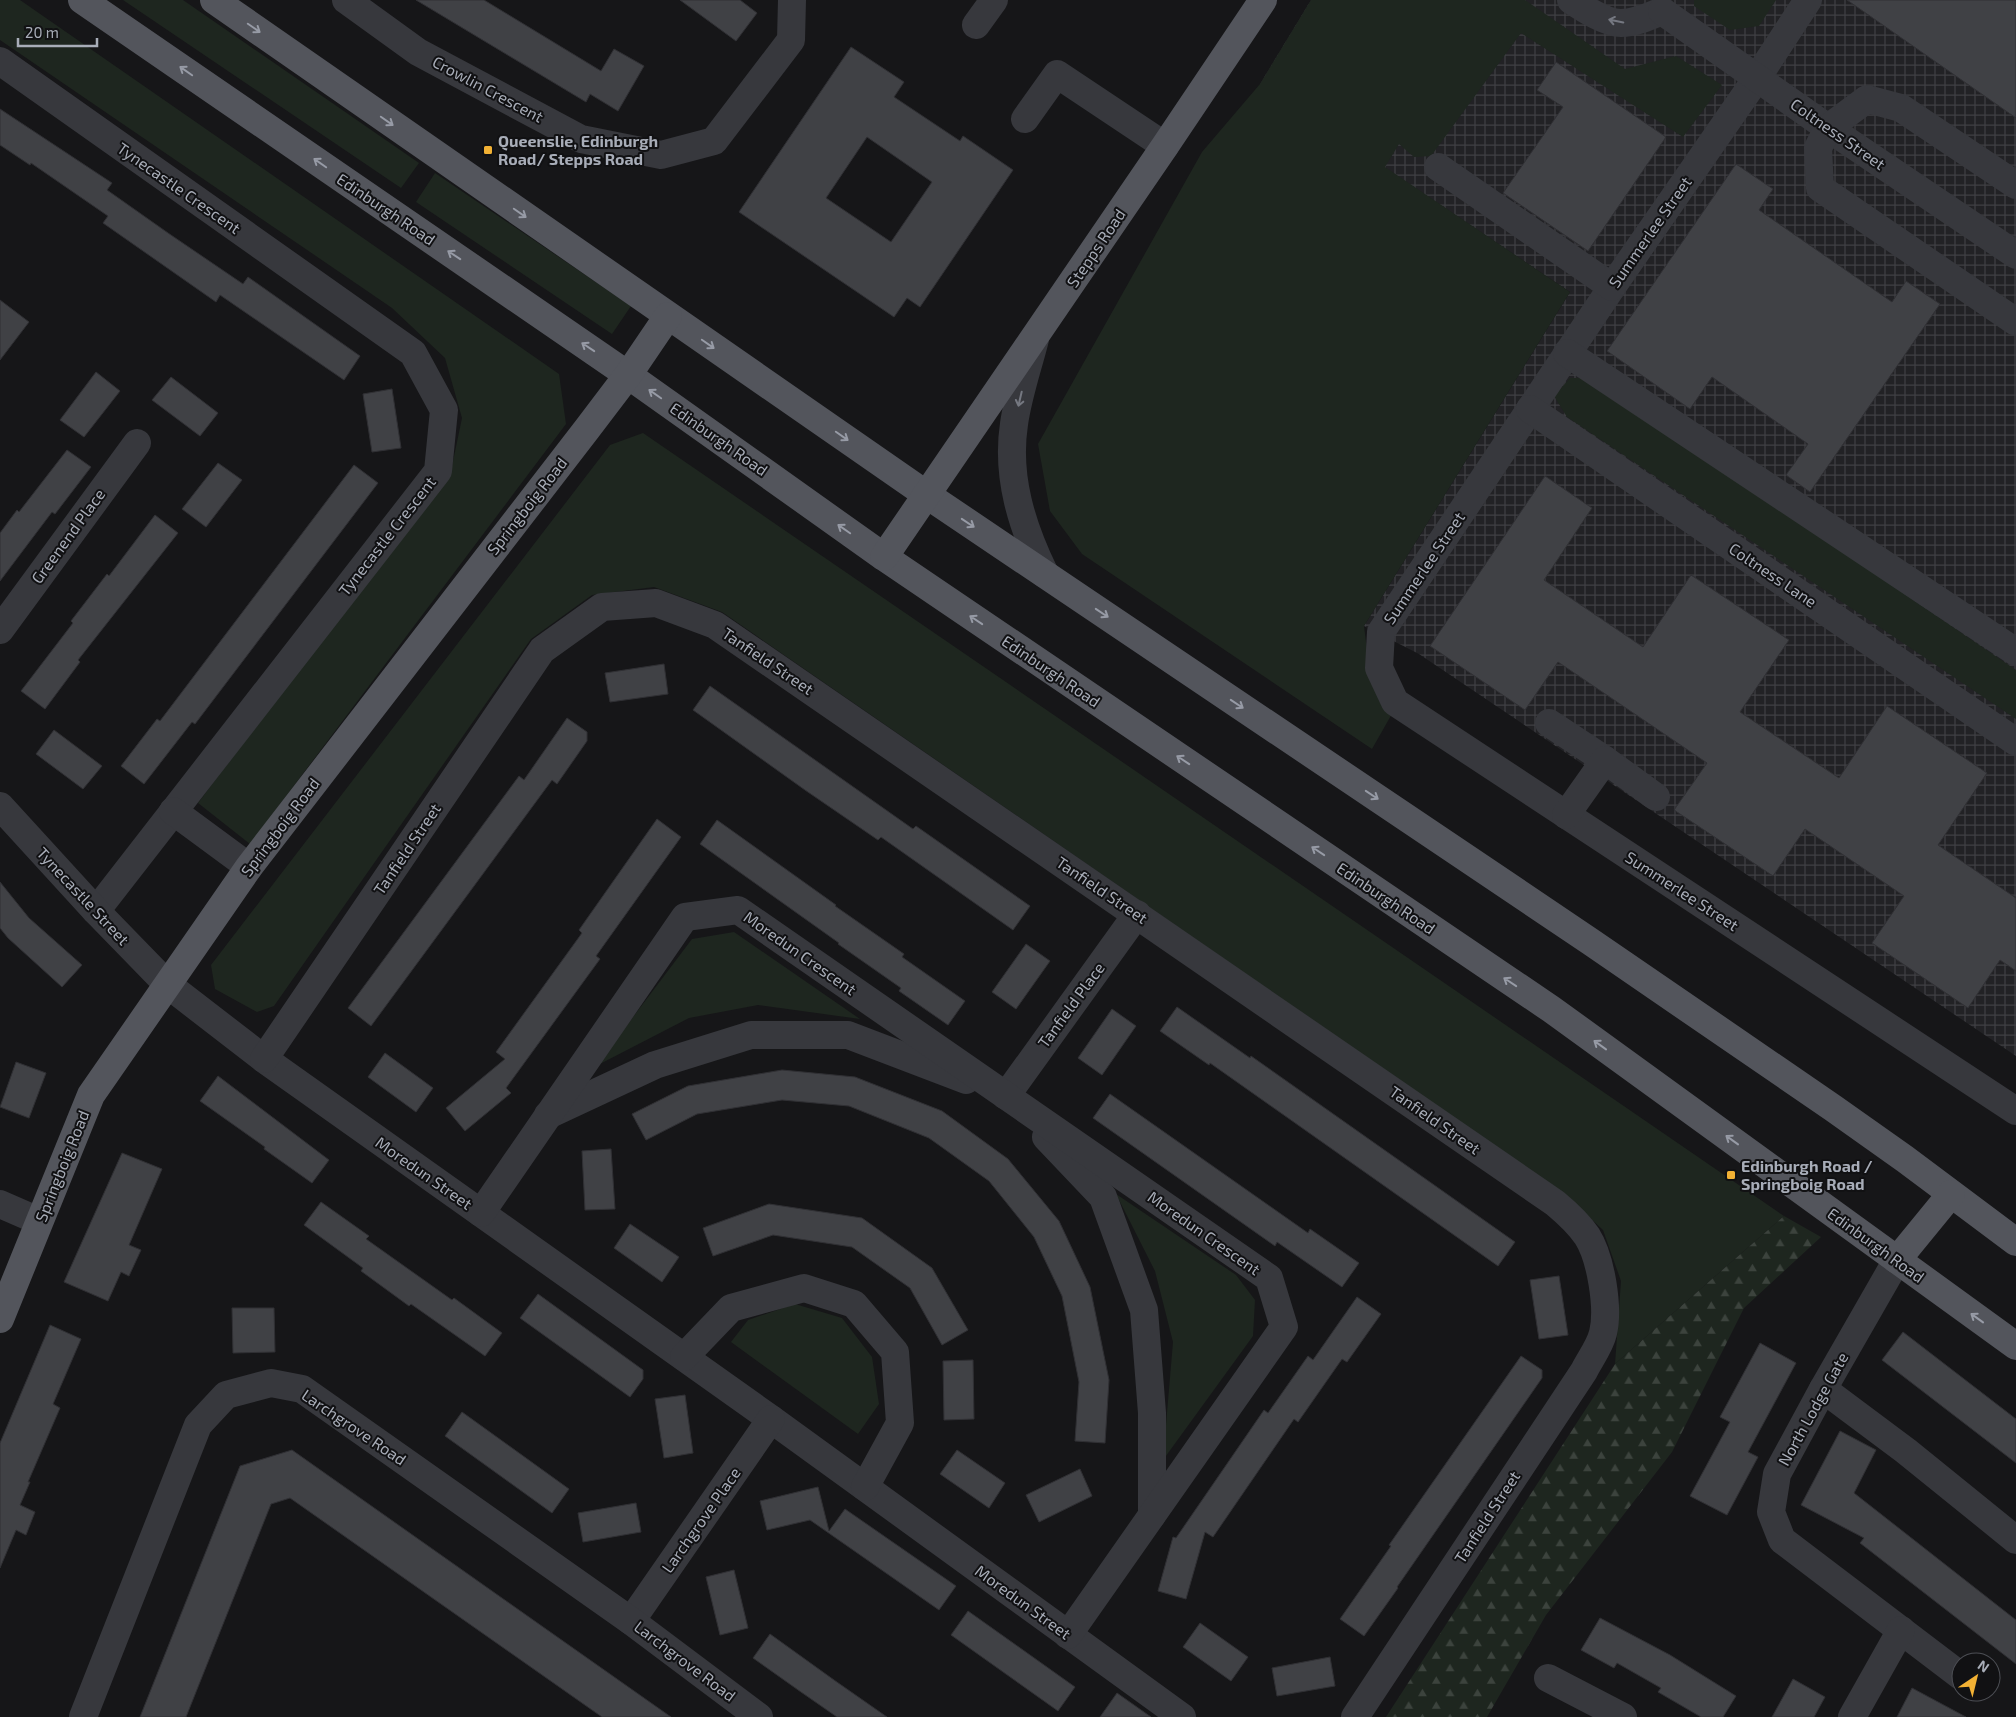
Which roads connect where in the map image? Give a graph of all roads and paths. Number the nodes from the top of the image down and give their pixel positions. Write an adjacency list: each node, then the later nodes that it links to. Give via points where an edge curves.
1 (82, 0): 24 (main road, Edinburgh Road, one-way to 1)
2 (214, 0): 20 (main road, one-way to 20)
3 (346, 0): 4 (street, Crowlin Crescent, via 418,52 581,139 662,155 714,141 791,40)
4 (792, 0)
5 (994, 0): 10 (street)
6 (1263, 0): 15 (main road, Stepps Road)
7 (1571, 0): 9 (street, Coltness Street, one-way to 7, via 1642,19 1620,23 1590,13)
8 (1808, 0): 12 (street, Summerlee Street)
9 (1663, 5): 12 (street, Coltness Street)
10 (976, 25)
11 (0, 61): 37 (street, Tynecastle Crescent, via 413,353 444,410 438,471)
12 (1757, 78): 14 (street, Coltness Street); 19 (street, Summerlee Street)
13 (1025, 119): 15 (street, via 1057,74)
14 (1828, 128): 17 (street, via 1867,99 1901,108); 18 (street, Coltness Street); 21 (street, via 1818,148 1820,188)
15 (1165, 146): 22 (main road, Stepps Road)
16 (1438, 167): 19 (street)
17 (2016, 185)
18 (2016, 255)
19 (1612, 287): 23 (street, Summerlee Street)
20 (668, 316): 24 (main road, Springboig Road); 27 (main road, one-way to 27)
21 (2016, 322)
22 (1036, 335): 27 (main road, Stepps Road); 29 (street, one-way to 29, via 1014,424 1012,462 1017,505)
23 (1567, 353): 25 (street, Summerlee Street); 31 (street)
24 (628, 375): 28 (main road, Edinburgh Road, one-way to 24); 39 (main road, Springboig Road)
25 (1530, 408): 33 (street, Coltness Lane); 38 (street, Summerlee Street, via 1381,632 1379,668 1395,702)
26 (137, 443): 30 (street, Greenend Place)
27 (927, 495): 28 (main road, Stepps Road); 29 (main road, one-way to 29)
28 (884, 557): 52 (main road, Edinburgh Road, one-way to 28, via 1551,1009)
29 (1044, 574): 47 (main road, one-way to 47, via 1591,942 1833,1108)
30 (0, 630)
31 (2016, 652)
32 (1549, 723): 34 (street)
33 (2016, 742)
34 (1605, 760): 35 (street); 38 (street)
35 (1656, 797)
36 (0, 806): 40 (street, Tynecastle Street)
37 (173, 811): 39 (street); 40 (street, Tynecastle Crescent)
38 (1566, 815): 45 (street, Summerlee Street)
39 (248, 867): 42 (main road, Springboig Road)
40 (96, 911): 42 (street, Tynecastle Street)
41 (1137, 914): 43 (street, Tanfield Street, via 715,625 656,603 602,607 542,650); 44 (street, Tanfield Place); 69 (street, Tanfield Street, via 1555,1203 1588,1238 1601,1272 1605,1301 1603,1334 1584,1371)
42 (167, 984): 43 (street, Moredun Street); 50 (main road, Springboig Road, via 91,1095)
43 (264, 1059): 49 (street, Moredun Street)
44 (1006, 1096): 46 (street, Moredun Crescent, via 848,1035 751,1035 655,1065); 46 (street, Moredun Crescent, via 738,910 685,917); 59 (street, Moredun Crescent, via 1103,1197 1144,1310 1152,1413); 59 (street, Moredun Crescent, via 1269,1278 1284,1327)
45 (2016, 1111)
46 (548, 1115): 49 (street, Moredun Crescent)
47 (1951, 1194): 51 (main road); 52 (main road)
48 (0, 1204): 50 (street)
49 (481, 1213): 55 (street, Moredun Street)
50 (39, 1221): 53 (main road, Springboig Road)
51 (2016, 1242)
52 (1897, 1260): 54 (main road, Edinburgh Road, one-way to 52); 56 (street, North Lodge Gate)
53 (0, 1319)
54 (2016, 1346)
55 (684, 1357): 57 (street, Moredun Street); 58 (street, via 731,1308 804,1288 854,1304 895,1352 900,1423)
56 (1823, 1389): 60 (street); 62 (street, North Lodge Gate, via 1778,1474 1771,1512 1782,1540)
57 (771, 1419): 58 (street, Moredun Street); 61 (street, Larchgrove Place)
58 (864, 1487): 63 (street, Moredun Street)
59 (1152, 1516): 63 (street, Moredun Crescent)
60 (2016, 1540)
61 (631, 1621): 66 (street, Larchgrove Road, via 302,1389 271,1382 226,1395 198,1425); 67 (street, Larchgrove Road)
62 (1901, 1630): 64 (street, North Lodge Gate); 71 (street)
63 (1068, 1634): 68 (street, Moredun Street)
64 (1951, 1668)
65 (1548, 1678): 70 (street)
66 (83, 1717)
67 (759, 1717)
68 (1182, 1717)
69 (1355, 1717)
70 (1623, 1717)
71 (1852, 1717)

